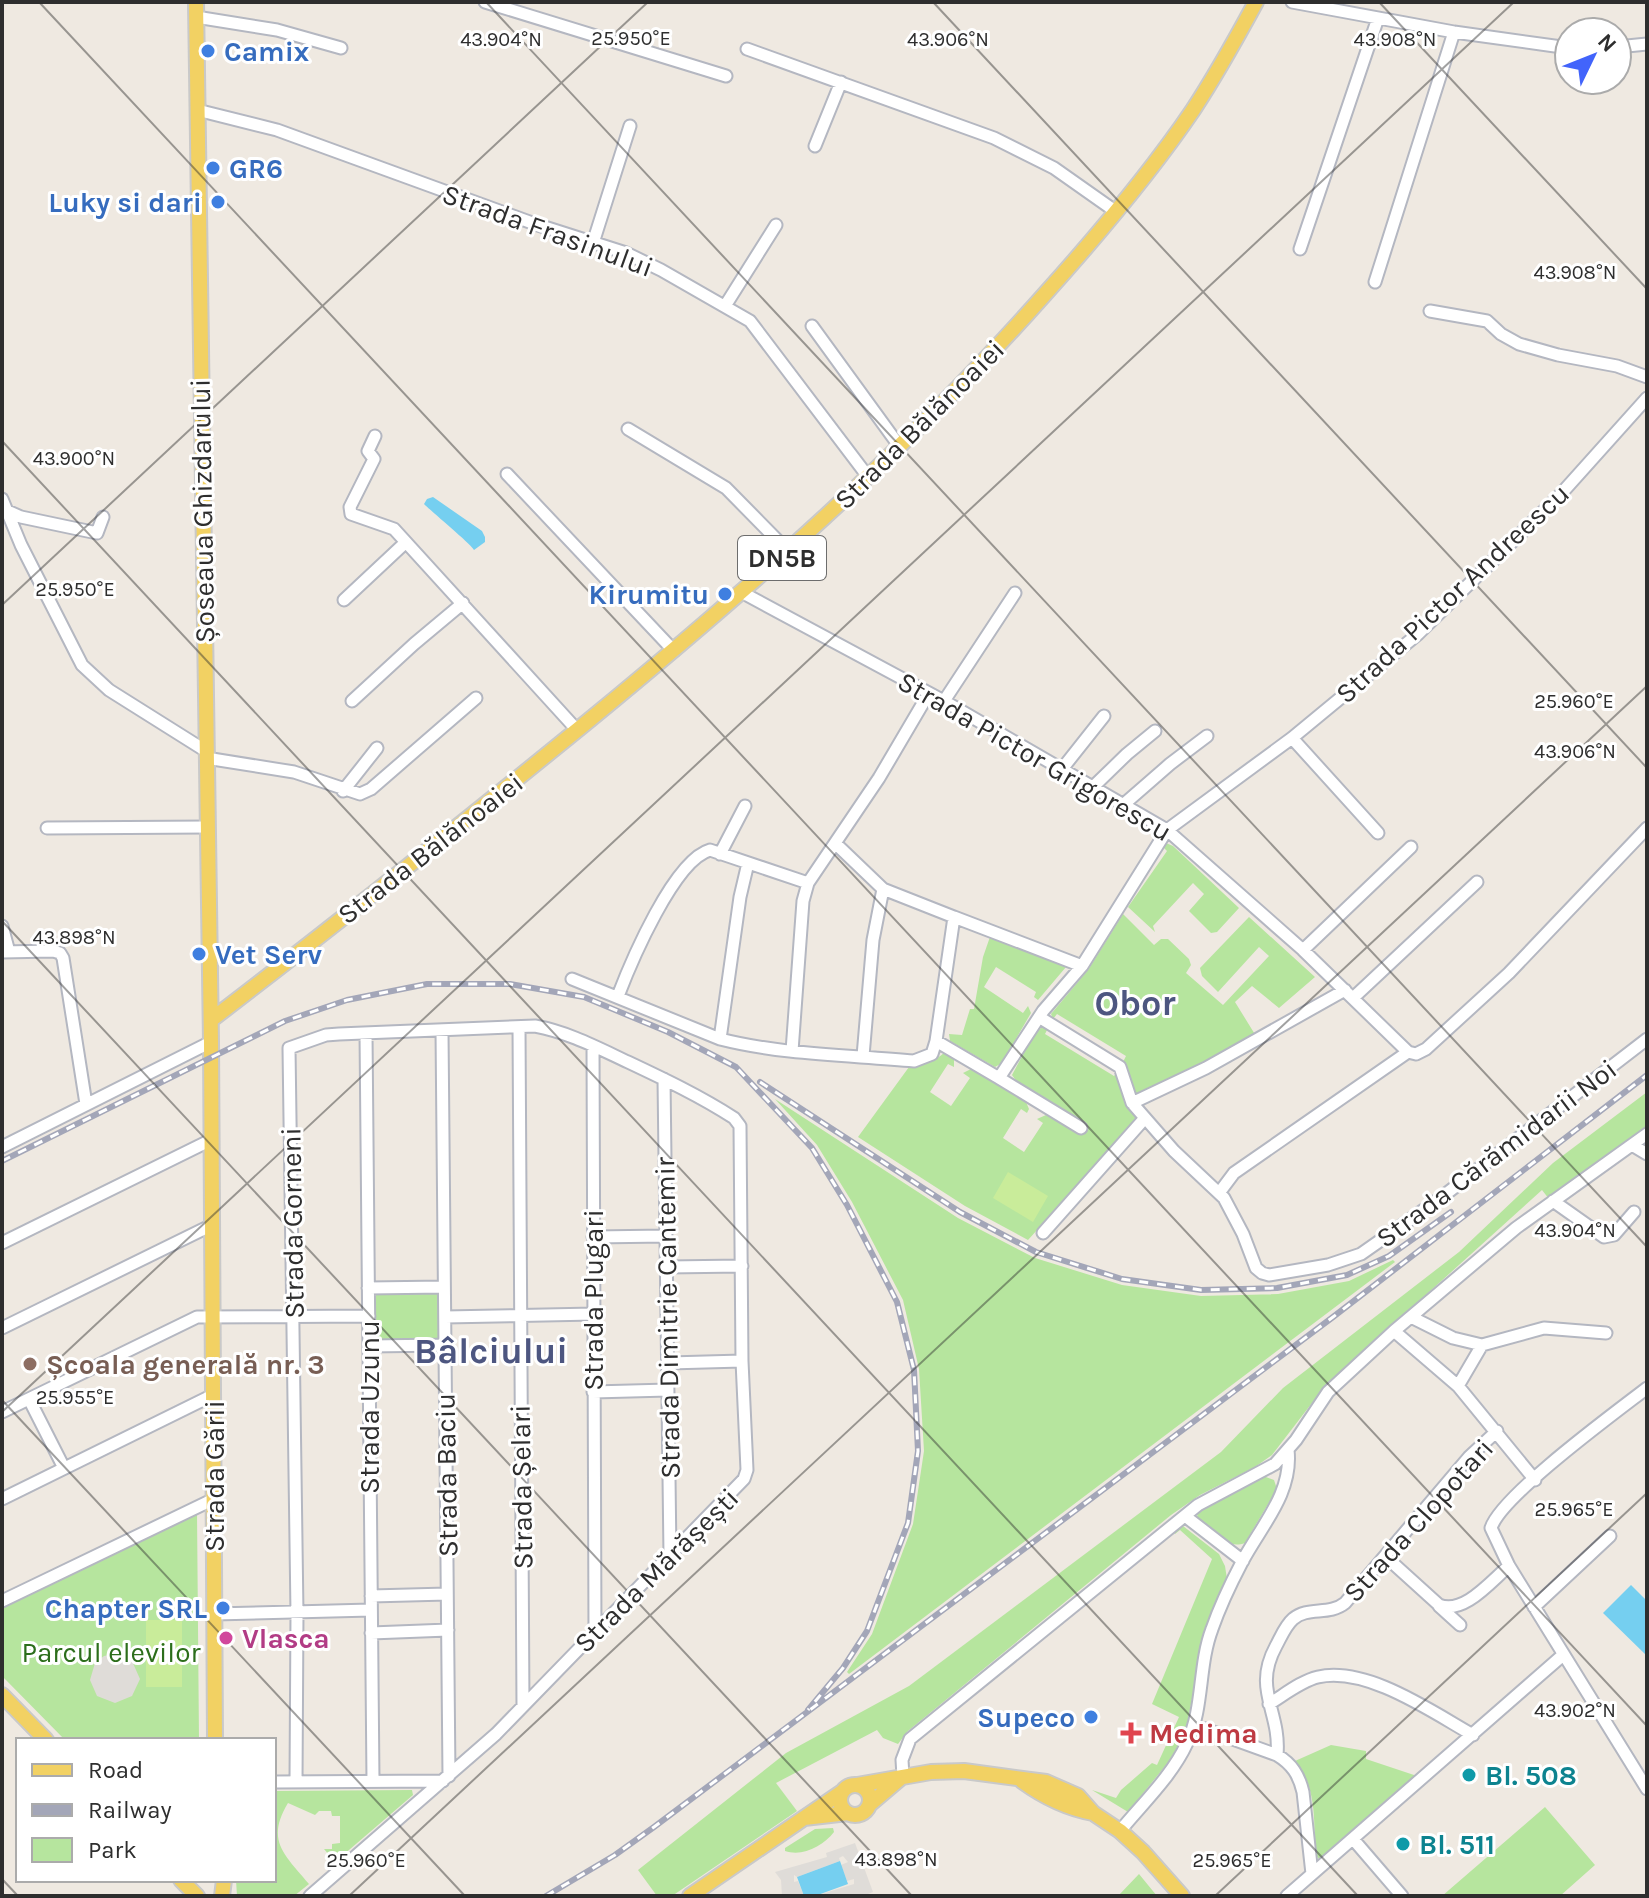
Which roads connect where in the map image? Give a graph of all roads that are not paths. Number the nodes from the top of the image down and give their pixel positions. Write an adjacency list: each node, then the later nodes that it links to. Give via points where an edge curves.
1 (485, 2): 10 (street)
2 (1256, 2): 15 (main road, Strada Bălănoaiei / DN5B, via 1192,111)
3 (1292, 2): 5 (street)
4 (196, 10): 8 (street); 12 (main road, Șoseaua Ghizdarului)
5 (1378, 18): 6 (street); 18 (street)
6 (1454, 32): 7 (street); 19 (street)
7 (1553, 46)
8 (341, 48)
9 (747, 49): 11 (street)
10 (726, 76)
11 (841, 82): 14 (street); 15 (street, via 1015,148 1072,179)
12 (197, 110): 17 (street, Strada Frasinului, via 256,122); 49 (main road, Șoseaua Ghizdarului)
13 (630, 126): 17 (street)
14 (815, 146)
15 (1115, 211): 27 (main road, Strada Bălănoaiei / DN5B, via 1028,313)
16 (776, 225): 20 (street)
17 (593, 243): 20 (street, Strada Frasinului, via 639,259)
18 (1300, 249)
19 (1375, 282)
20 (725, 306): 29 (street, Strada Frasinului, via 753,324)
21 (1430, 311): 23 (street, via 1487,321 1519,344)
22 (812, 326): 27 (street)
23 (1647, 377)
24 (1647, 398): 47 (street, Strada Pictor Andreescu, via 1464,591)
25 (628, 429): 33 (street, via 726,488)
26 (375, 436): 32 (street, via 368,451 374,459 350,512 388,525)
27 (900, 447): 29 (main road, Strada Bălănoaiei / DN5B)
28 (507, 474): 38 (street)
29 (869, 478): 33 (main road, Strada Bălănoaiei / DN5B)
30 (3, 506): 31 (street, via 21,517 97,533); 49 (street, via 82,665 109,690)
31 (103, 517)
32 (406, 542): 36 (street); 37 (street)
33 (789, 552): 34 (main road, Strada Bălănoaiei / DN5B)
34 (743, 593): 38 (main road, Strada Bălănoaiei / DN5B); 39 (street, Strada Pictor Grigorescu)
35 (1015, 593): 42 (street)
36 (344, 600)
37 (463, 603): 41 (street); 44 (street)
38 (674, 651): 44 (main road, Strada Bălănoaiei / DN5B)
39 (929, 693): 42 (street, Strada Pictor Grigorescu); 60 (street)
40 (476, 698): 52 (street, via 371,789 356,795)
41 (352, 701)
42 (944, 701): 50 (street, Strada Pictor Grigorescu)
43 (1104, 716): 50 (street)
44 (577, 730): 76 (main road, Strada Bălănoaiei / DN5B)
45 (1155, 731): 51 (street)
46 (1207, 736): 53 (street)
47 (1292, 738): 58 (street, Strada Pictor Andreescu); 59 (street)
48 (377, 748): 52 (street)
49 (206, 755): 52 (street, via 294,772); 55 (main road, Șoseaua Ghizdarului)
50 (1062, 769): 51 (street, Strada Pictor Grigorescu)
51 (1093, 787): 53 (street, Strada Pictor Grigorescu)
52 (343, 791)
53 (1123, 805): 58 (street, Strada Pictor Grigorescu)
54 (745, 806): 62 (street)
55 (208, 827): 56 (street); 76 (main road, Șoseaua Ghizdarului)
56 (47, 828)
57 (1647, 828): 86 (street, via 1501,980 1426,1049)
58 (1167, 830): 69 (street, Strada Pictor Grigorescu); 71 (street)
59 (1378, 833)
60 (836, 844): 65 (street); 66 (street)
61 (1411, 847): 69 (street)
62 (720, 854): 63 (street); 74 (street, via 700,854 674,885 645,930)
63 (748, 863): 65 (street); 80 (street)
64 (1477, 882): 73 (street)
65 (808, 883): 85 (street)
66 (883, 889): 67 (street); 87 (street)
67 (954, 917): 71 (street); 82 (street)
68 (2, 926): 70 (street)
69 (1303, 950): 73 (street, Strada Pictor Grigorescu)
70 (6, 952): 91 (street, via 53,951 63,958)
71 (1082, 966): 75 (street)
72 (572, 979): 74 (street)
73 (1349, 994): 86 (street, Strada Pictor Grigorescu); 90 (street)
74 (618, 996): 80 (street)
75 (1039, 1017): 88 (street); 90 (street, Strada Cărămidarii Noi, via 1120,1067)
76 (211, 1020): 83 (main road, Strada Gării)
77 (519, 1027): 78 (street); 84 (street, via 550,1029); 113 (street, Strada Șelari)
78 (442, 1031): 79 (street); 109 (street, Strada Baciu)
79 (366, 1033): 110 (street, Strada Uzunu); 114 (street, Strada Gorneni, via 326,1035 289,1048)
80 (720, 1039): 85 (street)
81 (1647, 1039): 99 (street, Strada Cărămidarii Noi, via 1361,1254 1289,1273 1262,1273)
82 (936, 1041): 87 (street, via 932,1054 921,1061); 88 (street)
83 (211, 1042): 91 (street); 95 (main road, Strada Gării)
84 (593, 1046): 89 (street); 105 (street, Strada Plugari)
85 (792, 1051): 87 (street)
86 (1408, 1052): 99 (street, via 1234,1173)
87 (863, 1056)
88 (999, 1078): 93 (street)
89 (664, 1079): 104 (street, Strada Dimitrie Cantemir); 107 (street, Strada Mărășești, via 740,1126)
90 (1132, 1103): 92 (street, Strada Cărămidarii Noi)
91 (86, 1104): 97 (street)
92 (1145, 1118): 99 (street, Strada Cărămidarii Noi); 103 (street)
93 (1081, 1128)
94 (1647, 1134): 96 (street)
95 (211, 1140): 102 (main road, Strada Gării); 106 (street)
96 (1632, 1145): 98 (street); 100 (street)
97 (2, 1147)
98 (1647, 1154)
99 (1219, 1193)
100 (1553, 1201): 101 (street, via 1604,1237 1614,1235); 116 (street)
101 (1634, 1212)
102 (212, 1225): 117 (main road, Strada Gării); 118 (street)
103 (1043, 1233)
104 (666, 1236): 105 (street); 108 (street, Strada Dimitrie Cantemir)
105 (593, 1237): 111 (street, Strada Plugari)
106 (2, 1243)
107 (742, 1266): 108 (street); 124 (street, Strada Mărășești)
108 (667, 1267): 125 (street, Strada Dimitrie Cantemir)
109 (444, 1287): 110 (street); 115 (street, Strada Baciu)
110 (368, 1288): 112 (street, Strada Uzunu)
111 (594, 1314): 113 (street); 129 (street, Strada Plugari)
112 (369, 1316): 114 (street); 123 (street, Strada Uzunu)
113 (519, 1316): 115 (street); 162 (street, Strada Șelari)
114 (292, 1317): 117 (street); 153 (street, Strada Gorneni)
115 (445, 1317): 121 (street, Strada Baciu)
116 (1411, 1317): 119 (street); 122 (street, via 1453,1338)
117 (213, 1318): 130 (main road, Strada Gării); 132 (street, via 192,1319)
118 (2, 1328)
119 (1394, 1331): 126 (street); 136 (street, via 1328,1392)
120 (1606, 1333): 122 (street, via 1544,1328)
121 (445, 1345): 123 (street); 147 (street, Strada Baciu)
122 (1482, 1345): 126 (street)
123 (369, 1346): 148 (street, Strada Uzunu)
124 (742, 1361): 125 (street); 143 (street, Strada Mărășești, via 746,1475)
125 (669, 1363): 128 (street, Strada Dimitrie Cantemir)
126 (1458, 1386): 135 (street)
127 (1647, 1388): 133 (street)
128 (668, 1390): 129 (street); 143 (street, Strada Dimitrie Cantemir)
129 (593, 1392): 157 (street, Strada Plugari)
130 (213, 1395): 137 (street); 140 (main road, Strada Gării)
131 (1647, 1395): 133 (street)
132 (29, 1399): 134 (street); 137 (street)
133 (1630, 1401): 138 (street)
134 (2, 1412)
135 (1497, 1431): 138 (street); 144 (street, Strada Clopotari)
136 (1288, 1450): 141 (street, via 1265,1471); 145 (street, via 1282,1492)
137 (64, 1468): 139 (street)
138 (1535, 1480): 146 (street, via 1498,1514 1491,1528)
139 (2, 1499)
140 (214, 1499): 149 (street); 154 (main road, Strada Gării)
141 (1185, 1516): 145 (street); 168 (street, via 910,1739)
142 (1610, 1536): 151 (street)
143 (670, 1556): 157 (street, Strada Mărășești)
144 (1386, 1557): 150 (street); 161 (street, Strada Clopotari, via 1341,1606 1299,1615 1287,1625 1266,1668)
145 (1243, 1561): 163 (street, via 1210,1635)
146 (1509, 1566): 150 (street, via 1461,1605); 151 (street)
147 (447, 1594): 148 (street); 156 (street, Strada Baciu)
148 (371, 1596): 152 (street, Strada Uzunu)
149 (2, 1601)
150 (1439, 1605): 155 (street)
151 (1534, 1607): 159 (street)
152 (371, 1610): 153 (street); 158 (street, Strada Uzunu)
153 (297, 1613): 154 (street); 172 (street, Strada Gorneni)
154 (214, 1614): 166 (main road, Strada Gării)
155 (1460, 1625)
156 (448, 1630): 158 (street); 169 (street, Strada Baciu)
157 (595, 1632): 162 (street, Strada Mărășești)
158 (371, 1633): 170 (street, Strada Uzunu)
159 (1563, 1655): 164 (street); 174 (street)
160 (2, 1695): 165 (main road)
161 (1269, 1704): 164 (street, via 1312,1679 1353,1677 1384,1686); 167 (street, Strada Clopotari)
162 (523, 1706): 169 (street, Strada Mărășești)
163 (1194, 1725): 167 (street); 179 (street, via 1176,1763)
164 (1473, 1735): 180 (street)
165 (44, 1738)
166 (215, 1738)
167 (1277, 1755): 181 (street, via 1301,1780)
168 (903, 1776): 173 (main road); 176 (main road); 179 (main road, via 964,1771 1022,1781)
169 (446, 1778): 170 (street); 182 (street, Strada Mărășești)
170 (373, 1781): 172 (street)
171 (276, 1782): 172 (street)
172 (296, 1782)
173 (857, 1785): 175 (main road); 176 (main road, via 867,1792)
174 (1647, 1789)
175 (842, 1792): 177 (main road, via 840,1803); 178 (main road)
176 (869, 1805): 177 (main road, via 862,1812)
177 (848, 1813): 178 (main road)
178 (800, 1818): 183 (main road)
179 (1120, 1831): 184 (main road)
180 (1353, 1839): 181 (street); 186 (street)
181 (1312, 1874): 185 (street)
182 (310, 1896)
183 (690, 1896)
184 (1182, 1896)
185 (1287, 1896)
186 (1402, 1896)

